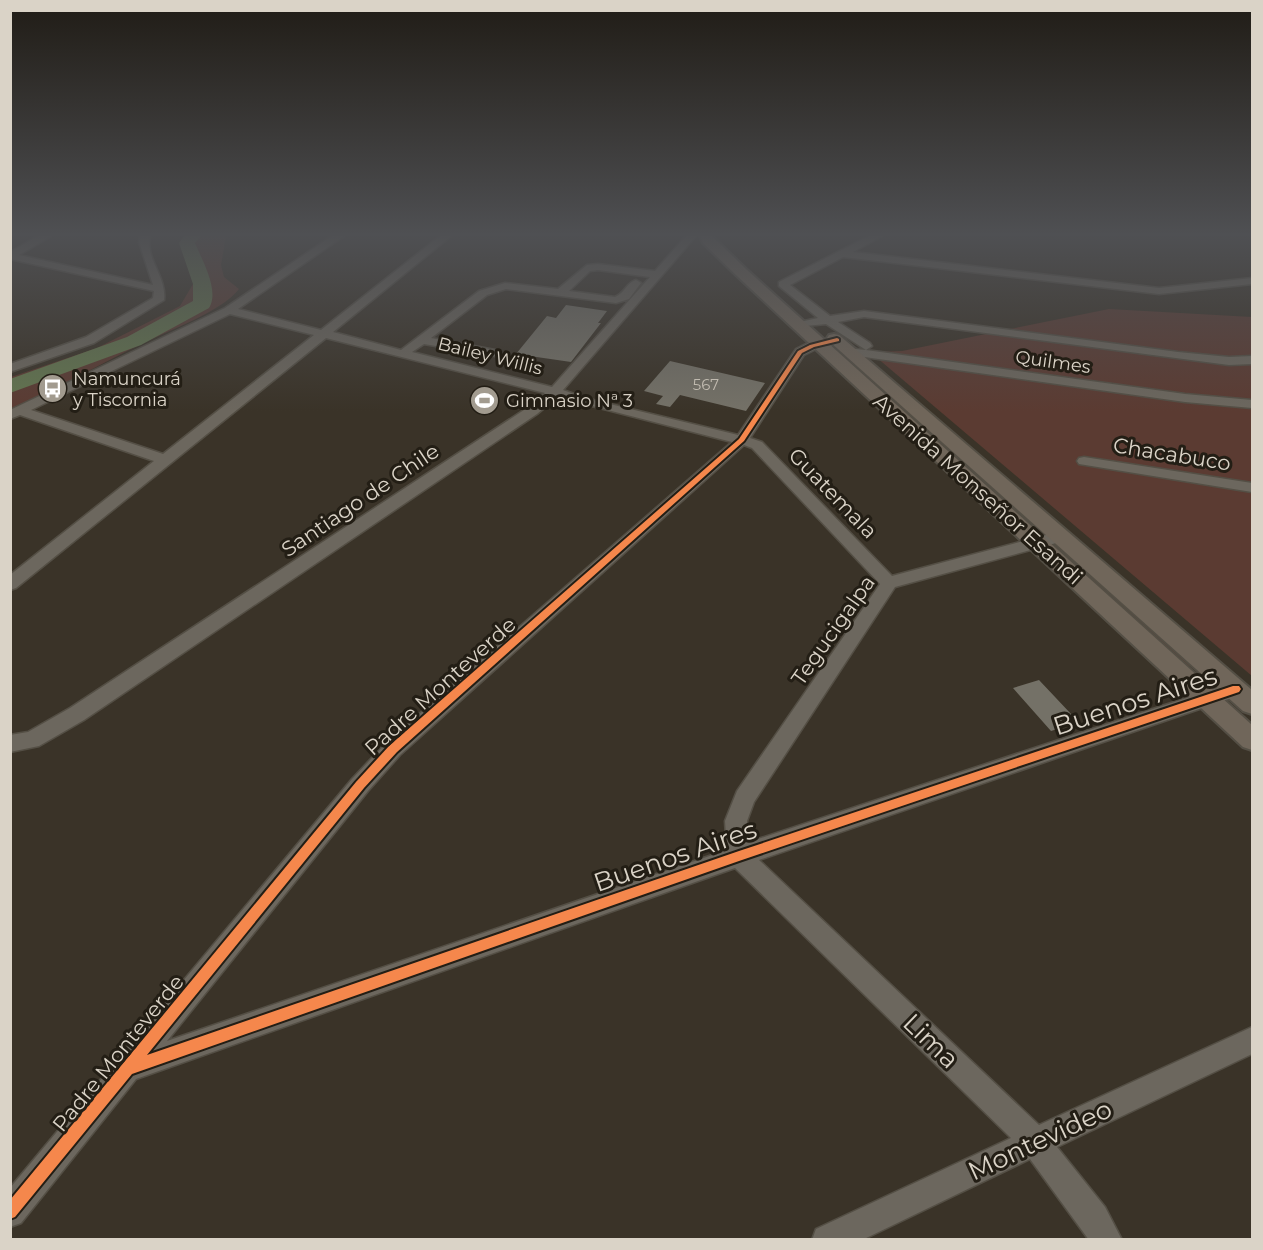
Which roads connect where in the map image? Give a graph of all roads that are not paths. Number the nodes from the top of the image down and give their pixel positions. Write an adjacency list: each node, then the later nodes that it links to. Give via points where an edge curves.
1 (160, 294): 20 (street, via 152,304 90,340)
2 (253, 294): 11 (street)
3 (375, 294): 14 (street)
4 (484, 294): 15 (street)
5 (581, 294): 6 (street, via 620,299)
6 (628, 294)
7 (634, 294): 21 (street, Santiago de Chile)
8 (766, 294): 13 (main road, Avenida Monseñor Esandi)
9 (788, 294): 12 (main road, Avenida Monseñor Esandi)
10 (794, 294): 12 (street)
11 (230, 310): 14 (street, Bailey Willis); 23 (street)
12 (820, 320): 13 (street); 16 (main road, Avenida Monseñor Esandi); 16 (street); 19 (street, via 864,314 1178,356)
13 (799, 325): 16 (main road, Avenida Monseñor Esandi)
14 (328, 333): 17 (street, Bailey Willis); 25 (street)
15 (422, 340): 17 (street); 18 (street)
16 (843, 345): 22 (street, Quilmes, via 1185,398); 24 (street, Padre Monteverde, via 800,352); 28 (main road, Avenida Monseñor Esandi); 29 (main road, Avenida Monseñor Esandi)
17 (404, 353): 21 (street, Bailey Willis)
18 (490, 353)
19 (1252, 360)
20 (10, 368)
21 (555, 392): 24 (street, Bailey Willis); 36 (street, Santiago de Chile, via 77,714 32,740)
22 (1252, 404)
23 (15, 413): 25 (street)
24 (742, 440): 30 (street, Guatemala, via 763,451); 39 (street, Padre Monteverde, via 393,749)
25 (165, 460): 31 (street)
26 (1084, 461): 27 (street, Chacabuco)
27 (1252, 488)
28 (1061, 536): 29 (street, Tegucigalpa); 32 (main road, Avenida Monseñor Esandi)
29 (1037, 543): 30 (street, Tegucigalpa); 33 (main road, Avenida Monseñor Esandi)
30 (889, 583): 37 (street, Tegucigalpa, via 745,798 736,821)
31 (10, 584)
32 (1236, 689): 33 (street, Buenos Aires); 34 (main road, Avenida Monseñor Esandi)
33 (1207, 699): 35 (main road, Avenida Monseñor Esandi); 37 (street, Buenos Aires)
34 (1252, 704)
35 (1252, 740)
36 (10, 744)
37 (739, 856): 39 (street, Buenos Aires); 40 (street, Lima)
38 (1252, 1040): 40 (street, Montevideo)
39 (129, 1068): 41 (street, Padre Monteverde)
40 (1035, 1143): 42 (street, Montevideo); 43 (street, Lima)
41 (10, 1212)
42 (827, 1239)
43 (1107, 1239)

